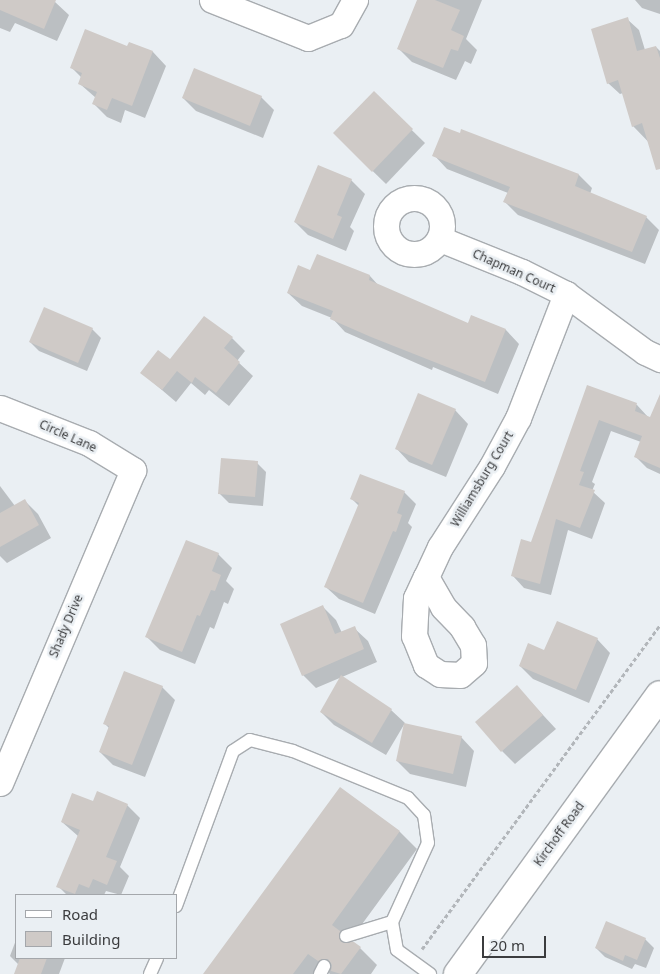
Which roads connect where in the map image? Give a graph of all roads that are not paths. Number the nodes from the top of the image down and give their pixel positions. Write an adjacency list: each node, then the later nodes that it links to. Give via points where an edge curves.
1 (212, 0): 2 (street, via 308,38 341,25)
2 (355, 0)
3 (440, 239): 4 (street, Chapman Court, via 522,272)
4 (566, 294): 5 (street, Chapman Court, via 645,352); 8 (street, Williamsburg Court, via 518,418 492,466 440,547)
5 (660, 359)
6 (0, 408): 7 (street, Circle Lane, via 88,443)
7 (133, 470): 10 (street, Shady Drive)
8 (426, 577)
9 (660, 695): 17 (main road, Kirchoff Road)
10 (0, 783)
11 (178, 901): 12 (lane, via 233,751 250,740 293,751 408,798 424,815 428,843)
12 (392, 922): 13 (lane); 16 (lane, via 397,950)
13 (346, 936)
14 (157, 959): 15 (lane)
15 (150, 974)
16 (430, 974)
17 (458, 974)

